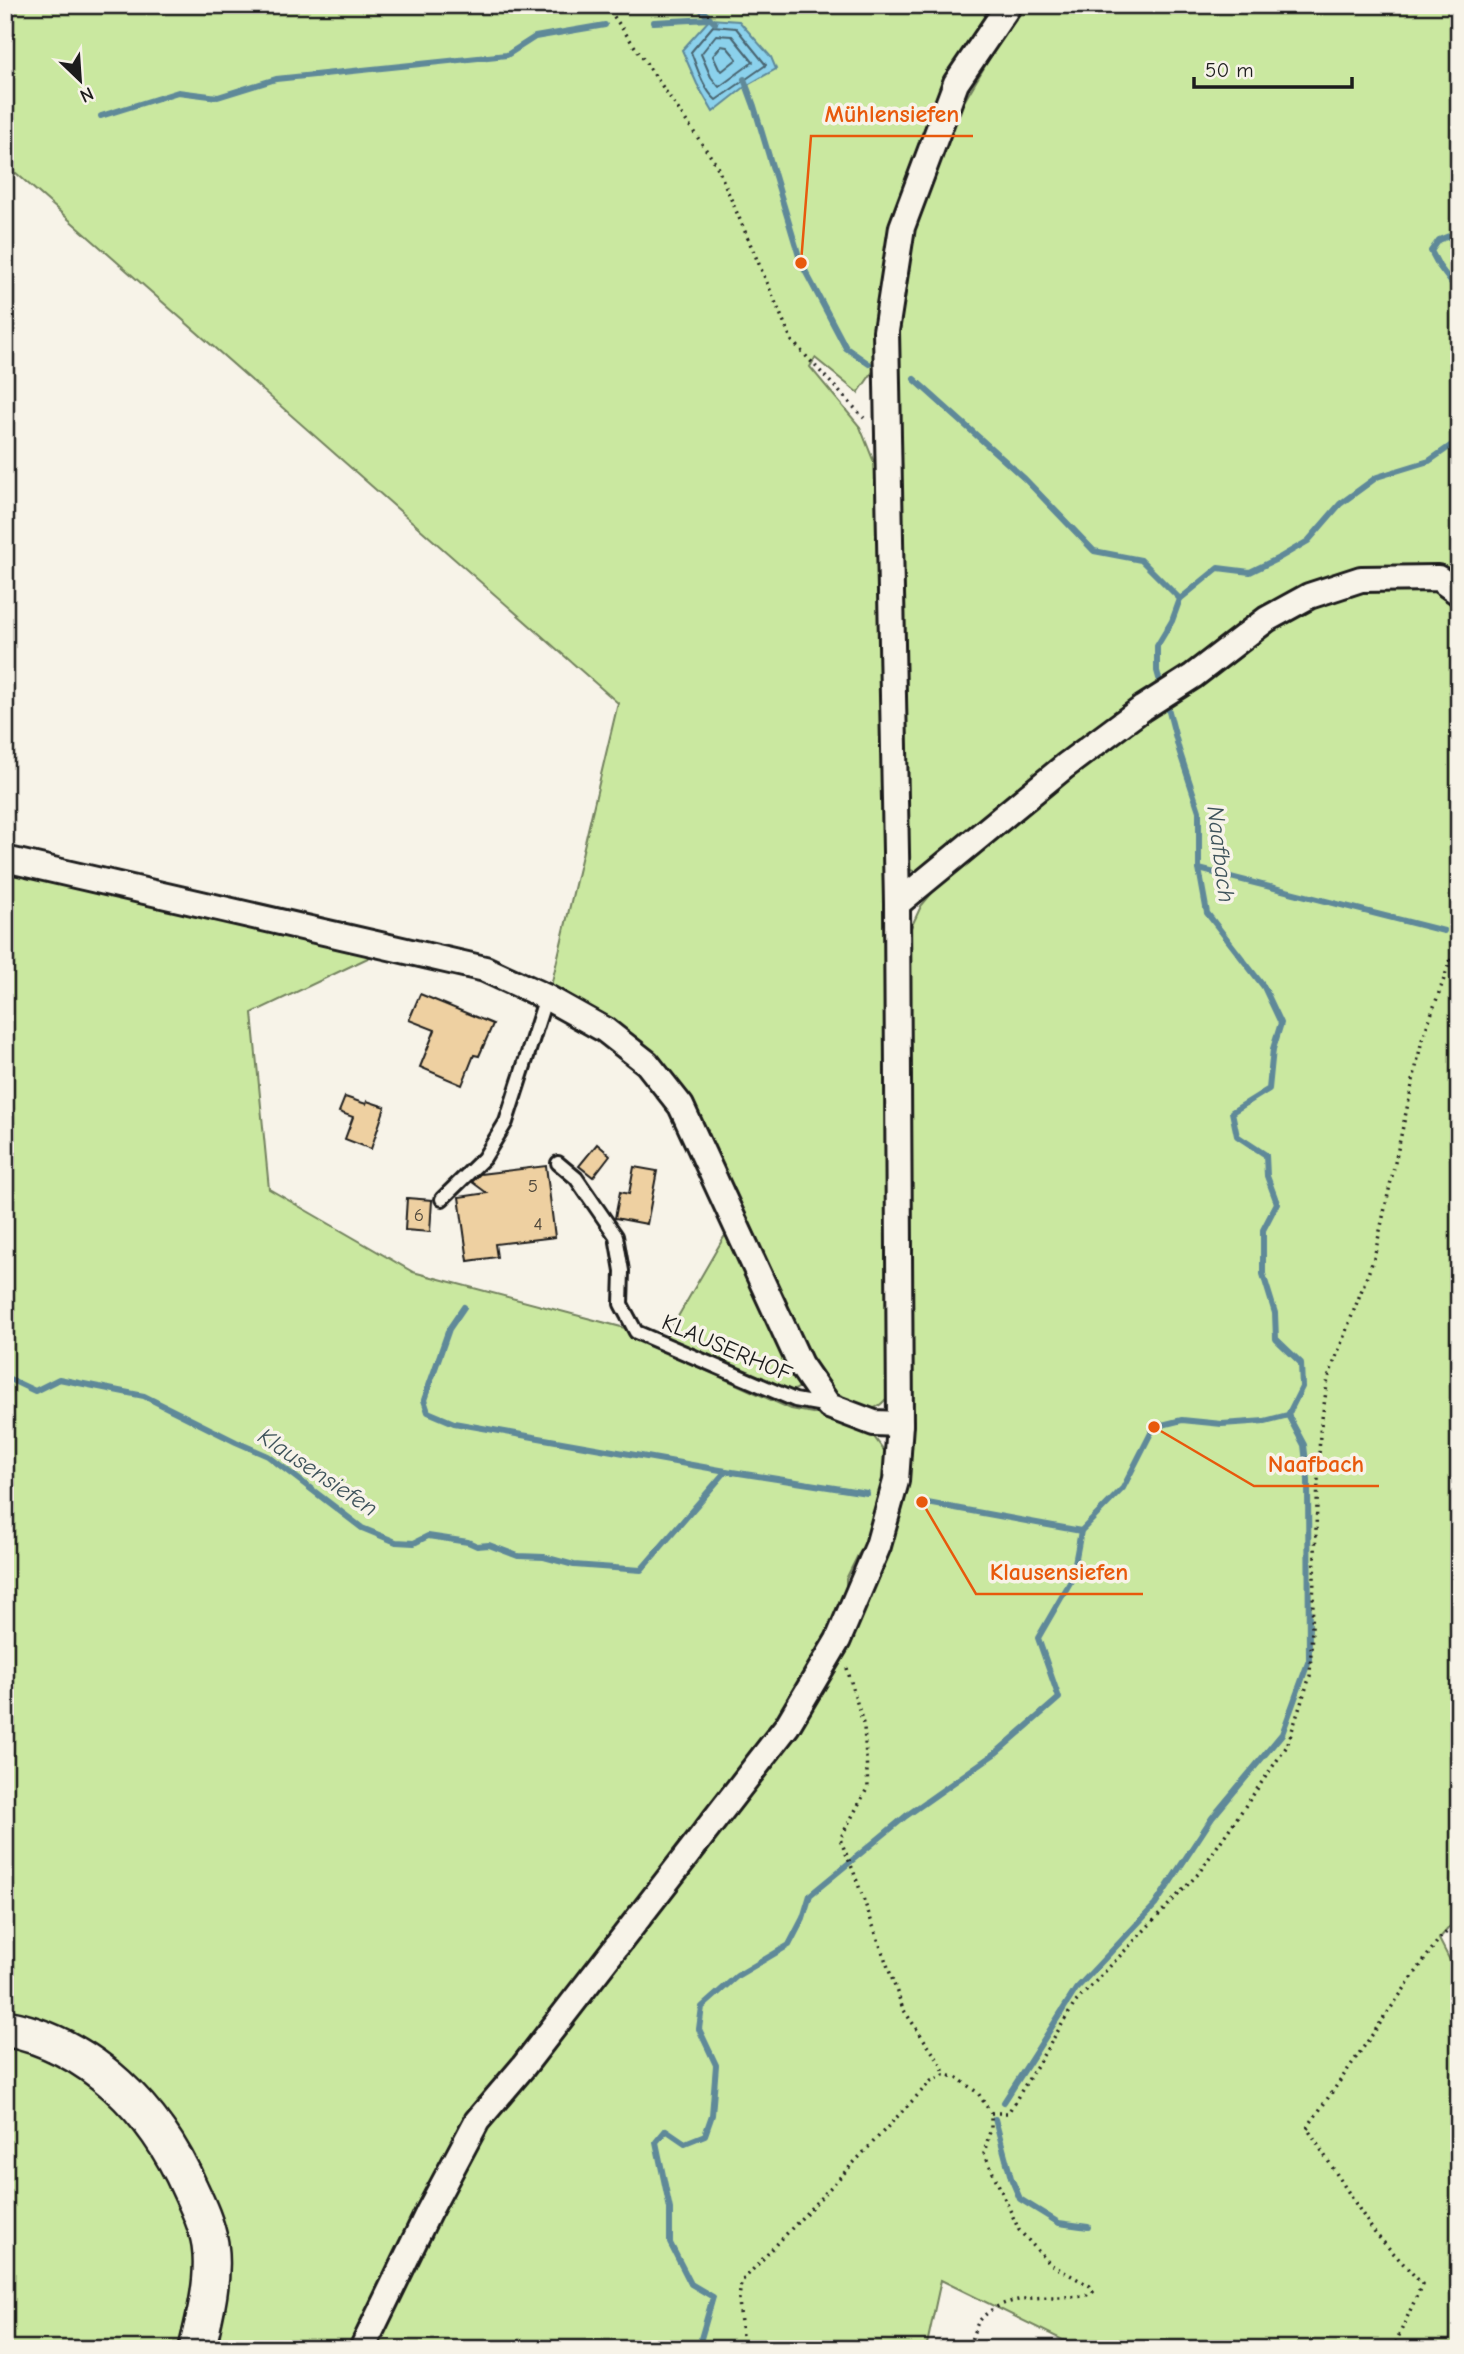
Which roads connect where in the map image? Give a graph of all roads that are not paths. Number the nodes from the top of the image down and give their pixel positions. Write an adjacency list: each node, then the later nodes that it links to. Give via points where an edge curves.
1 (1009, 5): 4 (street, via 956,83 902,228 886,331)
2 (1459, 593): 4 (street, via 1438,578 1361,579 1309,596 1267,619 1065,766)
3 (5, 859): 5 (street, via 485,969)
4 (897, 904): 9 (street)
5 (546, 997): 7 (lane, via 506,1122 484,1158); 8 (street, via 605,1030 648,1063 681,1106 800,1364)
6 (558, 1163): 8 (lane, KLAUSERHOF, via 576,1178 616,1236 621,1304 636,1332 795,1400)
7 (442, 1199)
8 (829, 1406): 9 (street, via 874,1423)
9 (900, 1424): 12 (street, via 896,1481 878,1546 838,1640 787,1726 477,2121)
10 (5, 2028): 11 (main road, via 58,2045 116,2082 173,2154 200,2210 210,2244 210,2279)
11 (197, 2349)
12 (362, 2349)

